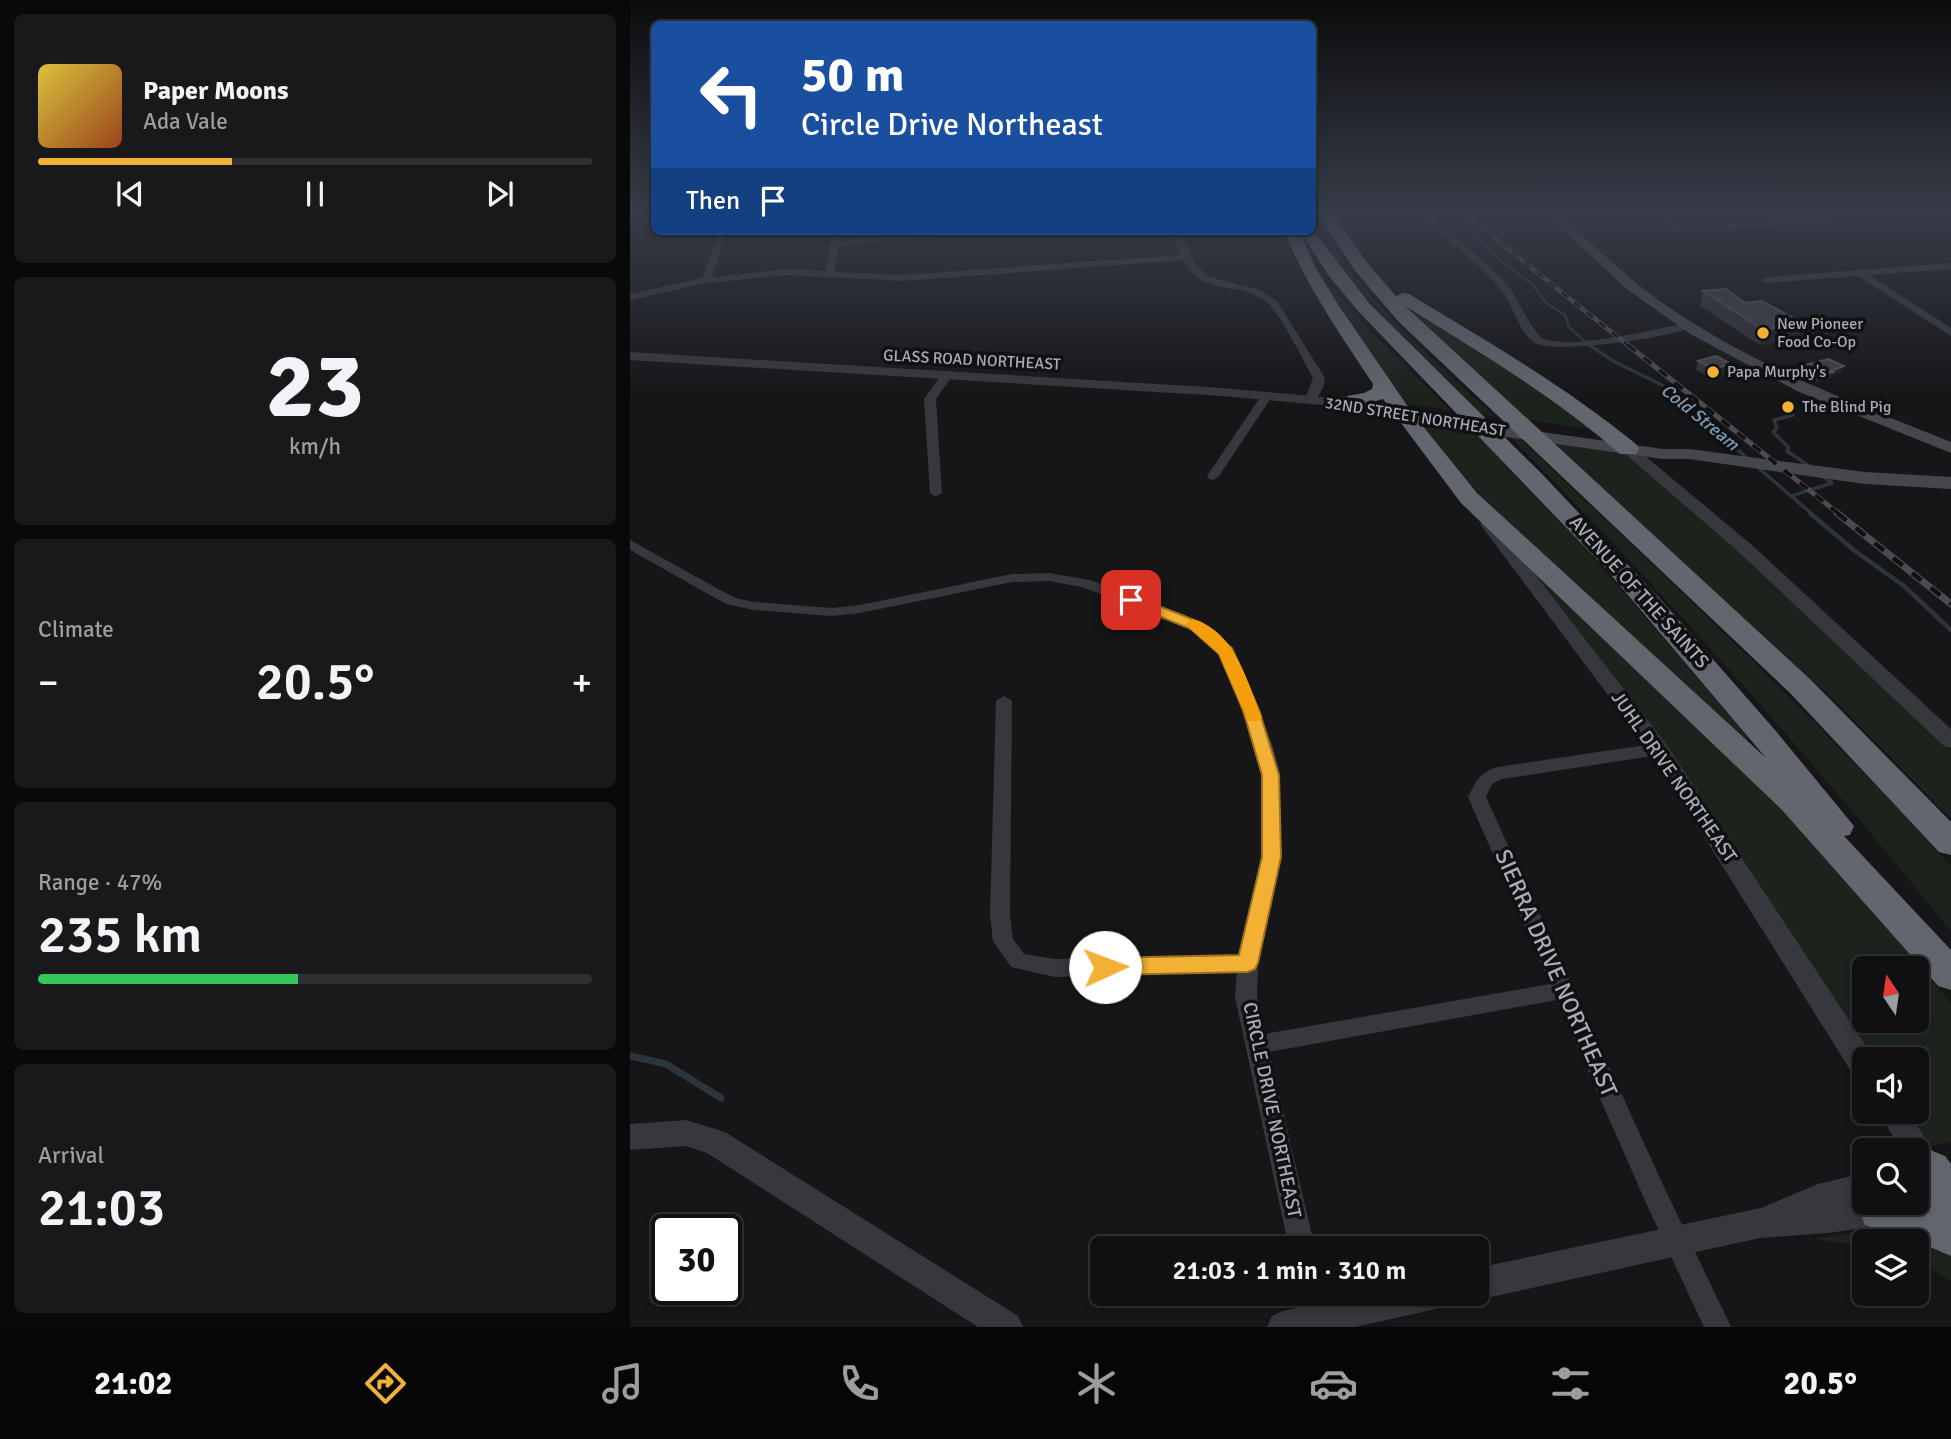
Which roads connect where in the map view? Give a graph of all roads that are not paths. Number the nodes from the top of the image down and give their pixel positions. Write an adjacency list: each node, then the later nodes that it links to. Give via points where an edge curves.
1 (708, 274): 14 (street)
2 (769, 274): 14 (street)
3 (830, 274): 4 (street, via 903,278)
4 (958, 274)
5 (1198, 274): 23 (street, via 1271,299 1318,379)
6 (1312, 274): 21 (highway)
7 (1335, 274): 40 (highway, AVENUE OF THE SAINTS, via 1651,601 1742,706)
8 (1368, 274): 38 (highway, AVENUE OF THE SAINTS, via 1405,318 1801,687)
9 (1376, 274): 26 (highway, via 1408,301 1541,382)
10 (1488, 274): 17 (street, via 1517,303 1536,338 1551,344)
11 (1619, 274): 17 (main road)
12 (1848, 274): 15 (street)
13 (1861, 274): 18 (street)
14 (706, 280): 16 (street)
15 (1767, 280)
16 (630, 297)
17 (1688, 326): 27 (main road, via 1793,384)
18 (1951, 333)
19 (630, 356): 20 (street, GLASS ROAD NORTHEAST)
20 (946, 376): 22 (street, GLASS ROAD NORTHEAST); 32 (street, via 930,399)
21 (1382, 384): 24 (highway, via 1377,395); 25 (highway)
22 (1267, 395): 23 (street, GLASS ROAD NORTHEAST); 29 (street)
23 (1311, 400): 24 (street, 32ND STREET NORTHEAST); 25 (street, 32ND STREET NORTHEAST)
24 (1348, 401): 25 (street, 32ND STREET NORTHEAST)
25 (1411, 414): 26 (main road, 32ND STREET NORTHEAST); 33 (highway)
26 (1608, 442): 28 (main road, 32ND STREET NORTHEAST); 30 (street)
27 (1948, 447)
28 (1689, 454): 30 (street, via 1660,465); 31 (main road, 32ND STREET NORTHEAST)
29 (1213, 476)
30 (1669, 482): 36 (street)
31 (1951, 483)
32 (936, 493)
33 (1469, 498): 37 (street, JUHL DRIVE NORTHEAST); 41 (highway, via 1794,802)
34 (630, 544): 39 (street, CIRCLE DRIVE NORTHEAST, via 715,593 754,606 832,612 1012,578 1049,577 1085,583 1197,626 1226,652 1234,668 1270,775 1271,857)
35 (1004, 701): 39 (street, via 1000,915 1003,941 1018,961 1055,968)
36 (1951, 741)
37 (1659, 750): 42 (street, SIERRA DRIVE NORTHEAST, via 1498,774 1479,787 1477,797); 44 (street, JUHL DRIVE NORTHEAST)
38 (1951, 843)
39 (1248, 963): 43 (street, CIRCLE DRIVE NORTHEAST, via 1246,997)
40 (1951, 970)
41 (1951, 975)
42 (1564, 990): 43 (street); 53 (street, SIERRA DRIVE NORTHEAST)
43 (1257, 1045): 52 (street, CIRCLE DRIVE NORTHEAST)
44 (1852, 1048)
45 (1901, 1124): 47 (street)
46 (630, 1137): 56 (street, via 686,1133 715,1142)
47 (1942, 1184)
48 (1852, 1207): 50 (street, via 1828,1218)
49 (1909, 1215): 51 (highway)
50 (1759, 1223): 53 (street)
51 (1951, 1234)
52 (1299, 1236)
53 (1676, 1240): 54 (street); 58 (street, SIERRA DRIVE NORTHEAST)
54 (1489, 1281)
55 (1315, 1306): 57 (street)
56 (1007, 1327)
57 (1283, 1327)
58 (1718, 1327)

